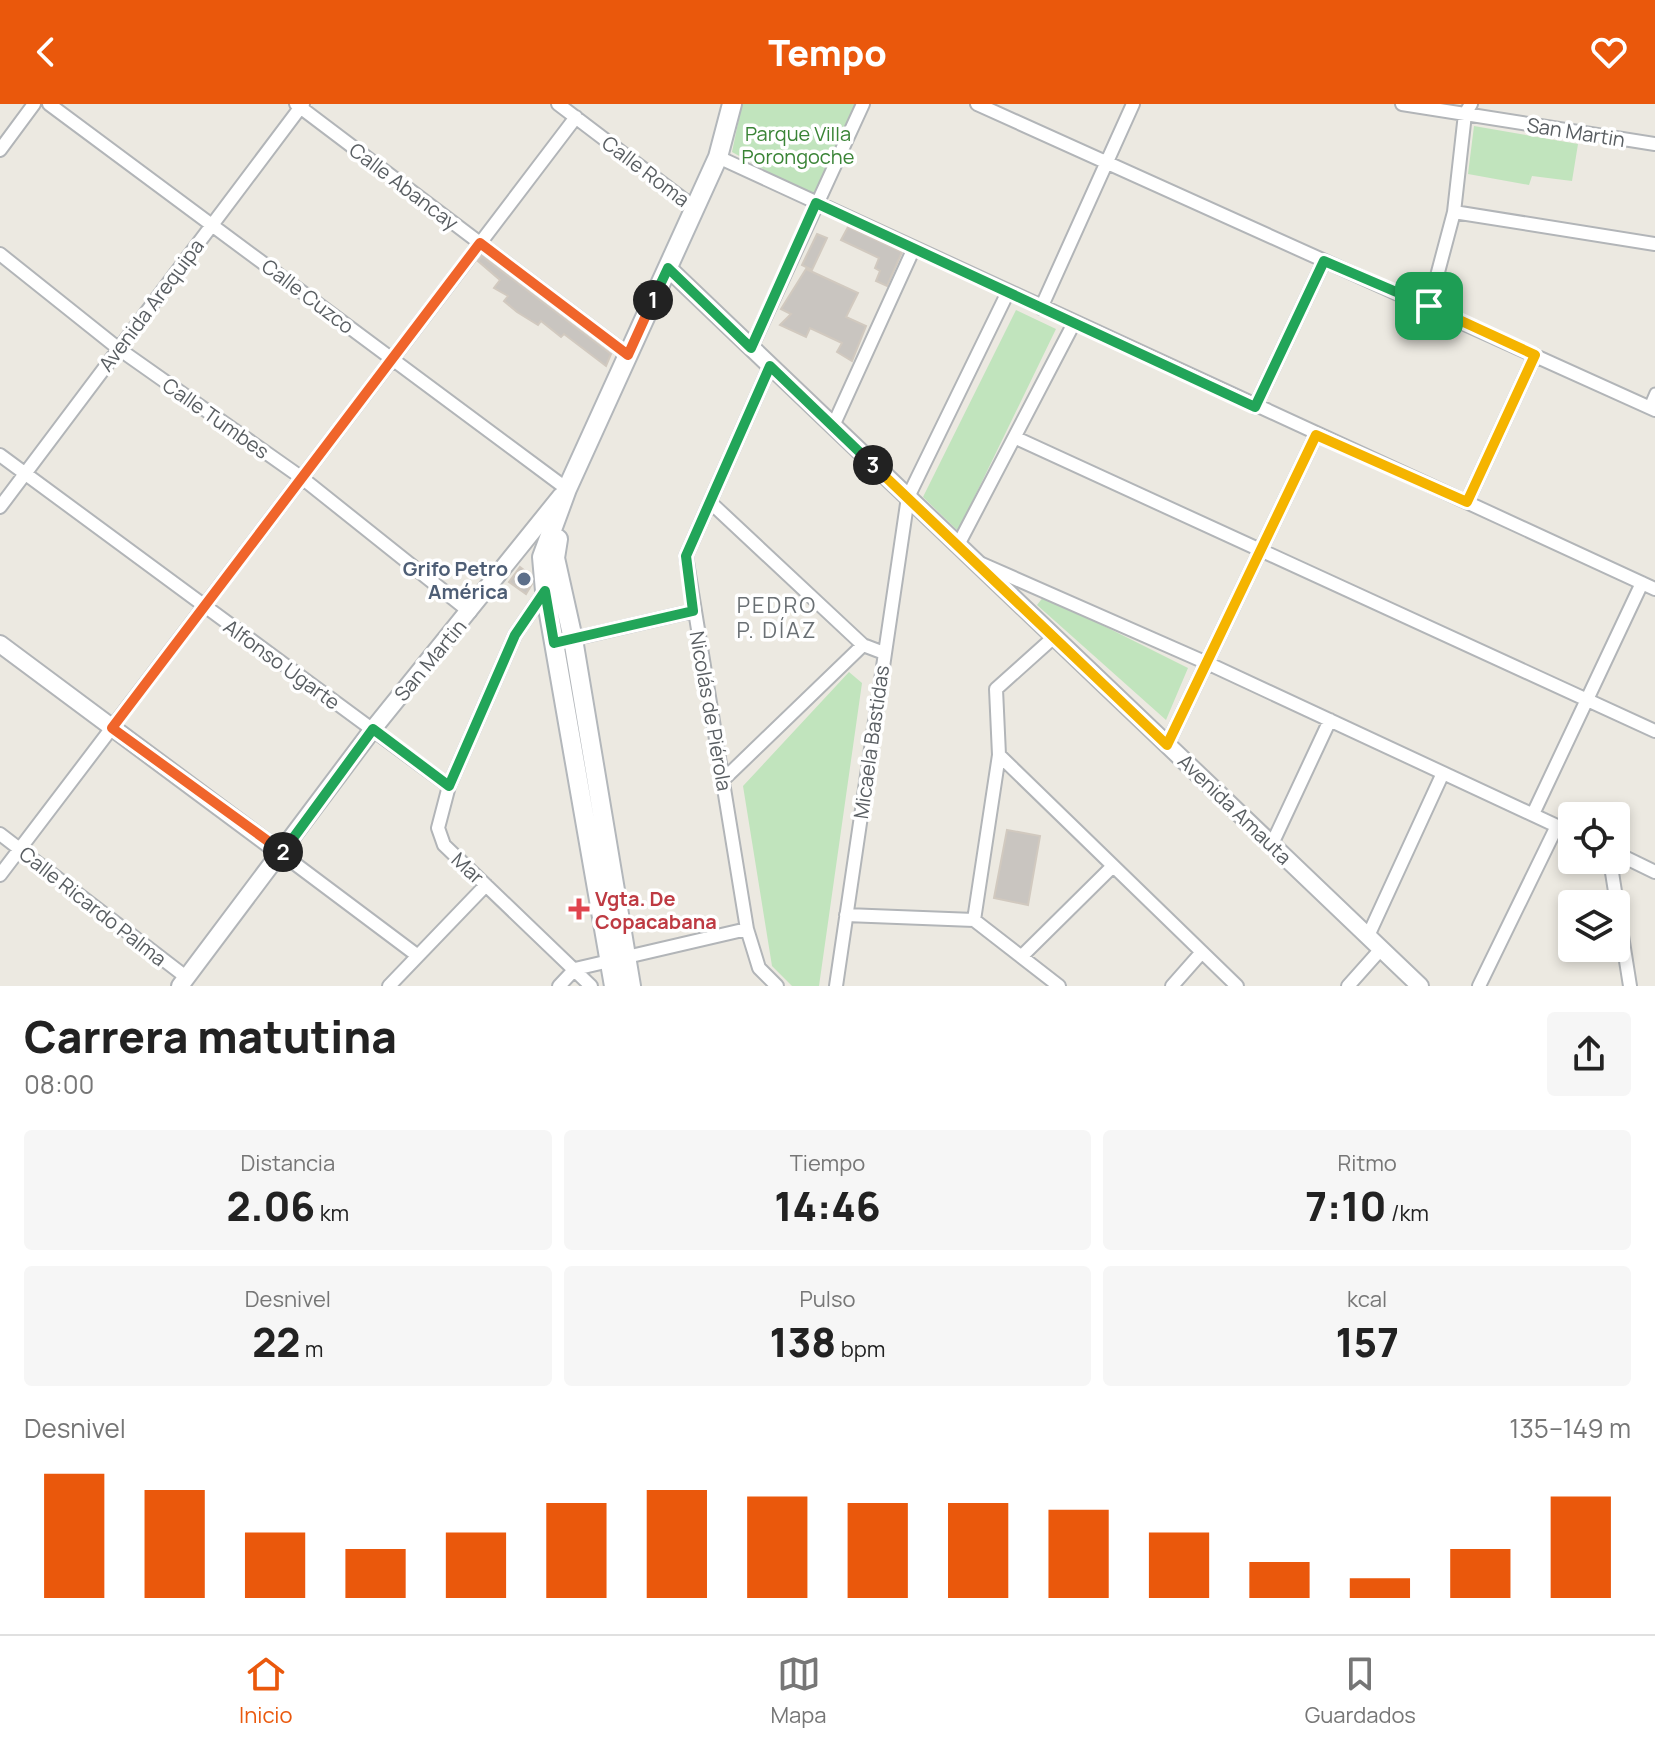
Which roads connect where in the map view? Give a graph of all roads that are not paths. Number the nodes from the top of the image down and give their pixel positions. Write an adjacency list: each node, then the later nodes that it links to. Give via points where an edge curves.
1 (34, 104): 14 (street)
2 (49, 104): 20 (street, Calle Cuzco)
3 (558, 104): 12 (street, Calle Roma)
4 (732, 104): 15 (main road)
5 (863, 104): 17 (street)
6 (977, 104): 10 (street)
7 (1133, 104): 16 (street)
8 (1402, 104): 11 (street, San Martin)
9 (300, 105): 20 (street, Avenida Arequipa); 21 (street, Calle Abancay)
10 (996, 108): 16 (street)
11 (1468, 109): 13 (street, San Martin); 19 (street)
12 (576, 117): 18 (street, Calle Roma); 21 (street)
13 (1655, 144)
14 (0, 150)
15 (718, 157): 17 (street); 18 (main road)
16 (1107, 163): 25 (street); 29 (street)
17 (816, 203): 23 (street); 31 (street)
18 (695, 208): 26 (main road)
19 (1454, 212): 22 (street); 28 (street)
20 (212, 225): 32 (street, Avenida Arequipa); 35 (street, Calle Cuzco)
21 (480, 243): 33 (street, Calle Abancay); 35 (street)
22 (1655, 244)
23 (914, 248): 27 (street); 40 (street)
24 (0, 254): 32 (street, Calle Tumbes)
25 (1324, 261): 28 (street); 38 (street)
26 (668, 268): 31 (street, Avenida Amauta); 33 (main road)
27 (1008, 292): 29 (street); 47 (street, Micaela Bastidas)
28 (1429, 306): 34 (street)
29 (1041, 308): 30 (street)
30 (1074, 323): 38 (street); 42 (street)
31 (751, 348): 36 (street, Avenida Amauta)
32 (119, 349): 44 (street, Avenida Arequipa); 45 (street, Calle Tumbes)
33 (628, 355): 46 (main road)
34 (1535, 355): 39 (street); 49 (street)
35 (392, 359): 45 (street); 46 (street, Calle Cuzco)
36 (770, 366): 40 (street, Avenida Amauta); 48 (street, Nicolás de Piérola)
37 (1655, 393): 39 (street)
38 (1255, 407): 41 (street)
39 (1652, 409)
40 (833, 426): 47 (street, Avenida Amauta)
41 (1316, 435): 49 (street); 52 (street)
42 (1016, 438): 51 (street); 52 (street)
43 (0, 455): 44 (street, Alfonso Ugarte)
44 (25, 474): 50 (street, Avenida Arequipa); 57 (street, Alfonso Ugarte)
45 (302, 478): 57 (street); 59 (street, Calle Tumbes)
46 (567, 489): 56 (main road, via 542,557); 59 (street, San Martin); 61 (main road, via 555,558)
47 (908, 497): 51 (street, Avenida Amauta); 65 (street, Micaela Bastidas)
48 (710, 502): 58 (street, Nicolás de Piérola, via 686,556); 64 (street)
49 (1467, 502): 54 (street)
50 (0, 507)
51 (958, 545): 53 (street, Avenida Amauta)
52 (1261, 550): 66 (street); 67 (street)
53 (975, 561): 60 (street, Avenida Amauta); 66 (street)
54 (1642, 583): 55 (street); 67 (street)
55 (1655, 589)
56 (545, 591): 62 (main road); 76 (street, Mar, via 515,635)
57 (203, 607): 69 (street); 70 (street, Alfonso Ugarte)
58 (693, 611): 61 (street); 75 (street, Nicolás de Piérola)
59 (470, 612): 70 (street, San Martin)
60 (1054, 637): 72 (street, Avenida Amauta); 73 (street, via 996,689)
61 (573, 639): 62 (street); 97 (main road)
62 (554, 643): 97 (main road)
63 (0, 644): 69 (street)
64 (863, 645): 65 (street); 75 (street)
65 (884, 653): 89 (street, Micaela Bastidas)
66 (1207, 663): 68 (street); 72 (street)
67 (1587, 700): 71 (street); 77 (street)
68 (1330, 720): 74 (street); 80 (street)
69 (112, 728): 81 (street); 82 (street)
70 (373, 729): 76 (street, Alfonso Ugarte); 82 (street, San Martin)
71 (1655, 731)
72 (1167, 745): 80 (street, Avenida Amauta)
73 (999, 755): 84 (street); 90 (street)
74 (1443, 773): 77 (street); 92 (street)
75 (724, 779): 91 (street, Nicolás de Piérola)
76 (449, 786): 88 (street, Mar, via 440,837)
77 (1533, 814): 78 (street)
78 (1557, 826): 112 (street)
79 (0, 834): 81 (street, Calle Ricardo Palma)
80 (1272, 844): 92 (street, Avenida Amauta)
81 (20, 849): 87 (street); 99 (street, Calle Ricardo Palma)
82 (282, 854): 96 (street); 99 (street, San Martin)
83 (1630, 860): 85 (street)
84 (1113, 866): 94 (street); 95 (street)
85 (1655, 872)
86 (1612, 874): 113 (street)
87 (0, 875)
88 (486, 885): 96 (street); 98 (street, Mar)
89 (846, 915): 90 (street); 106 (street, Micaela Bastidas)
90 (974, 920): 95 (street)
91 (747, 929): 97 (street); 105 (street, Nicolás de Piérola, via 759,968)
92 (1368, 936): 93 (street, Avenida Amauta)
93 (1381, 949): 110 (street); 111 (street, Avenida Amauta)
94 (1202, 952): 108 (street); 109 (street)
95 (1023, 955): 107 (street)
96 (418, 956): 100 (street)
97 (618, 959): 98 (street); 103 (main road); 104 (main road)
98 (575, 969): 101 (street); 102 (street, Mar)
99 (183, 982)
100 (389, 986)
101 (559, 986)
102 (591, 986)
103 (614, 986)
104 (631, 986)
105 (777, 986)
106 (836, 986)
107 (1059, 986)
108 (1172, 986)
109 (1237, 986)
110 (1348, 986)
111 (1420, 986)
112 (1479, 986)
113 (1630, 986)

